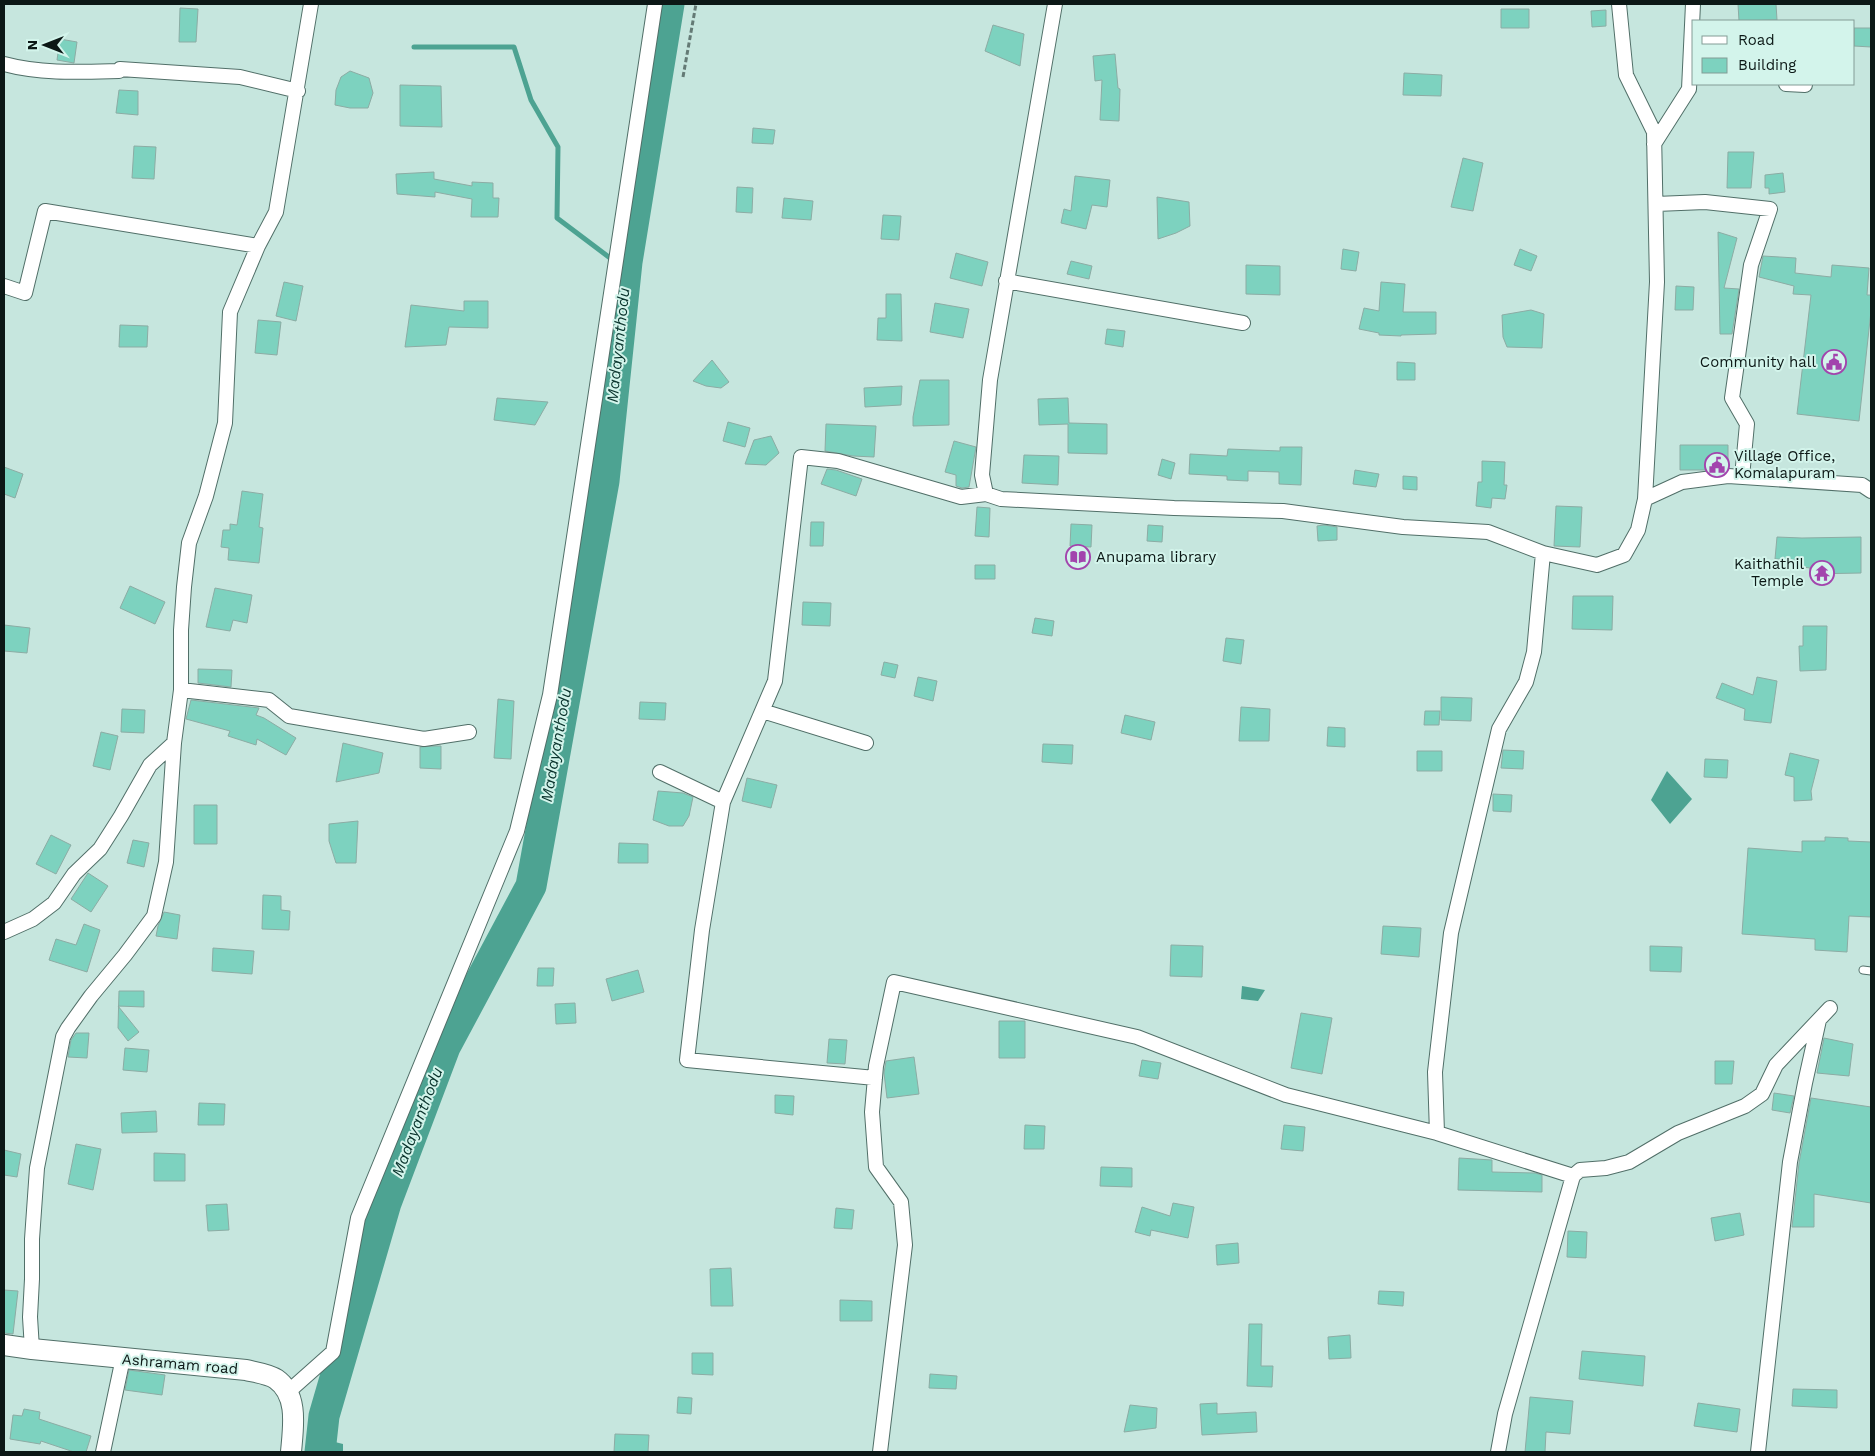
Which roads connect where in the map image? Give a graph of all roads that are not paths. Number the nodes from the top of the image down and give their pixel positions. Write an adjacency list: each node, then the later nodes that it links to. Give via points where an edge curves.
1 (311, 4): 10 (street)
2 (655, 4): 38 (street, via 550,695 517,831 358,1218 333,1352)
3 (1055, 4): 14 (street)
4 (1619, 4): 11 (street, via 1626,75 1654,132)
5 (1693, 4): 6 (street)
6 (1693, 20)
7 (1692, 44): 9 (street)
8 (4, 64): 10 (street, via 25,70 120,69 240,77)
9 (1691, 83): 11 (street)
10 (298, 91): 13 (street, via 276,212)
11 (1654, 144): 12 (street)
12 (1656, 204): 17 (street, via 1705,202 1770,209 1751,265 1732,398 1747,424); 20 (street, via 1657,282)
13 (258, 246): 15 (street, via 45,212 25,293); 22 (street, via 230,312 225,423 206,496 189,543 182,613)
14 (1006, 281): 16 (street); 19 (street, via 990,380 982,475)
15 (4, 286)
16 (1243, 323)
17 (1742, 477): 18 (street, via 1862,485); 20 (street, via 1682,482)
18 (1871, 491)
19 (986, 494): 21 (street, via 1001,499 1283,511 1404,527 1488,532); 23 (street, via 962,497 838,461 801,457 775,681)
20 (1645, 499): 21 (street, via 1638,530 1624,555 1597,565)
21 (1543, 553): 33 (street, via 1534,652 1526,682 1499,729 1452,933 1435,1072)
22 (182, 690): 24 (street, via 269,700 289,716 424,739); 25 (street)
23 (762, 712): 26 (street); 28 (street)
24 (469, 732)
25 (174, 743): 29 (street, via 150,765 100,849 74,874 54,903 33,919); 36 (street, via 166,862 154,916 91,996 64,1037 37,1168 32,1239)
26 (866, 743)
27 (660, 772): 28 (street)
28 (723, 802): 32 (street, via 702,930 687,1060)
29 (4, 932)
30 (1863, 970): 31 (lane)
31 (1871, 971)
32 (875, 1078): 33 (street, via 894,982 1137,1037 1286,1096); 41 (street, via 872,1112 876,1167 902,1202 905,1245)
33 (1437, 1133): 34 (street)
34 (1573, 1176): 42 (street, via 1505,1414); 43 (street, via 1580,1170 1629,1162 1678,1133 1745,1106 1762,1094 1776,1065 1825,1013 1805,1083 1790,1162)
35 (4, 1345): 36 (main road, Ashramam road)
36 (32, 1350): 37 (main road, Ashramam road)
37 (123, 1358): 38 (main road, Ashramam road, via 246,1370 275,1378); 39 (street)
38 (288, 1392): 40 (main road, via 295,1416)
39 (103, 1452)
40 (291, 1452)
41 (880, 1452)
42 (1498, 1452)
43 (1758, 1452)

